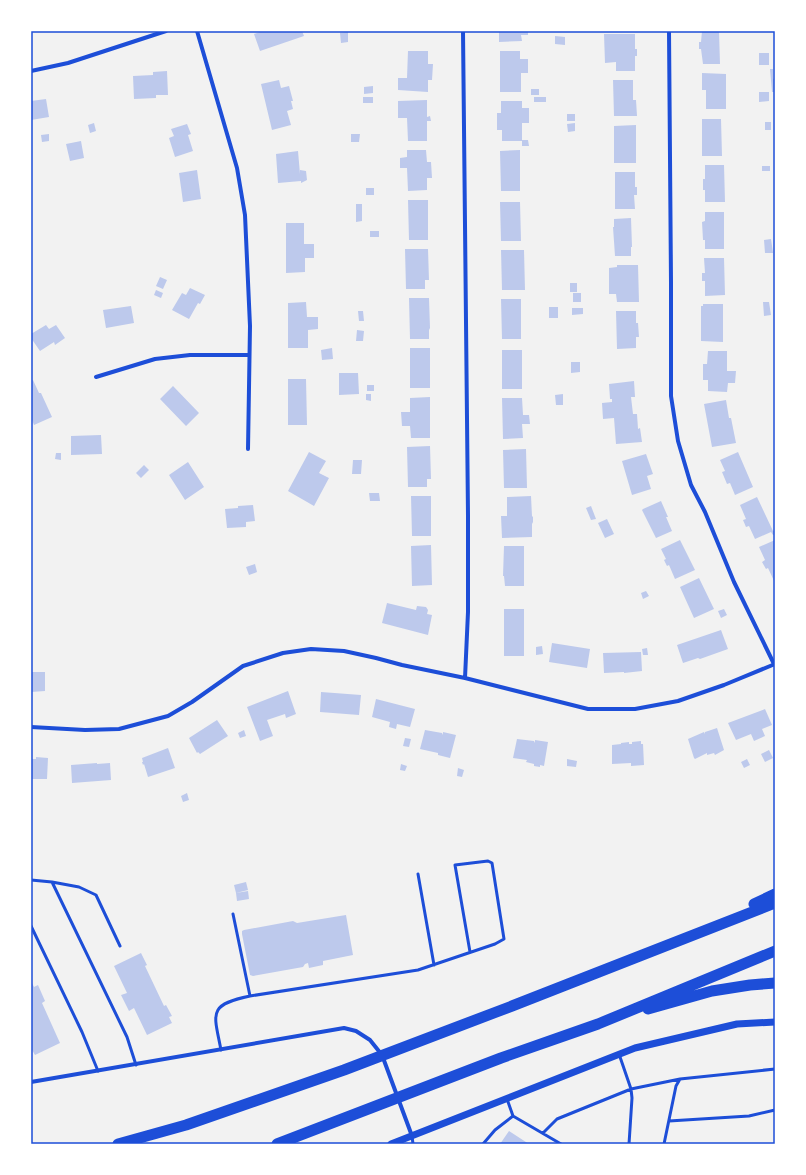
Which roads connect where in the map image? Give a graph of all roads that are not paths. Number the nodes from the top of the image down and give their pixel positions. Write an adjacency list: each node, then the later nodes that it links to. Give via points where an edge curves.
1 (166, 31): 5 (street, via 68,63)
2 (197, 31): 6 (street, via 237,168 245,215)
3 (463, 31): 10 (street, via 468,530)
4 (669, 31): 9 (street, via 670,391 677,434 691,485 734,582)
5 (31, 71)
6 (249, 355): 7 (street, via 190,355 155,359); 8 (street)
7 (96, 377)
8 (248, 449)
9 (775, 664): 10 (street, via 678,701 635,709 588,709)
10 (465, 678): 11 (street, via 344,651 312,649 283,653 243,666 168,716 119,729)
11 (31, 727)
12 (418, 874): 24 (lane)
13 (31, 880): 14 (lane)
14 (52, 882): 21 (lane, via 79,886 96,895); 32 (lane, via 127,1038)
15 (775, 894): 20 (highway)
16 (775, 903): 20 (highway)
17 (233, 914): 26 (lane)
18 (31, 926): 19 (lane)
19 (32, 932): 34 (lane, via 82,1032)
20 (665, 945): 31 (highway)
21 (120, 946)
22 (775, 951): 28 (highway)
23 (470, 952): 23 (lane, via 504,939 492,863 488,861 455,865); 24 (lane)
24 (434, 965): 26 (lane, via 418,970)
25 (775, 983): 28 (highway, via 712,991)
26 (250, 996): 29 (lane, via 220,1005 215,1022)
27 (775, 1022): 30 (street, via 737,1024)
28 (598, 1024): 38 (highway)
29 (221, 1050): 31 (street, via 344,1028 370,1040); 32 (street)
30 (619, 1054): 37 (lane); 39 (street)
31 (382, 1055): 38 (street); 45 (highway, via 186,1125)
32 (136, 1065): 34 (street)
33 (775, 1069): 35 (lane)
34 (98, 1071): 36 (street)
35 (680, 1079): 37 (lane); 42 (lane, via 676,1086)
36 (31, 1082)
37 (631, 1089): 43 (lane, via 557,1119); 51 (lane)
38 (398, 1097): 44 (street); 46 (highway)
39 (507, 1098): 41 (lane); 44 (street)
40 (775, 1110): 42 (lane, via 749,1116)
41 (513, 1116): 43 (lane); 49 (lane, via 495,1130)
42 (669, 1121): 52 (lane)
43 (543, 1133): 50 (lane)
44 (412, 1136): 47 (street); 48 (lane)
45 (118, 1144)
46 (276, 1144)
47 (391, 1144)
48 (413, 1144)
49 (483, 1144)
50 (561, 1144)
51 (629, 1144)
52 (664, 1144)

